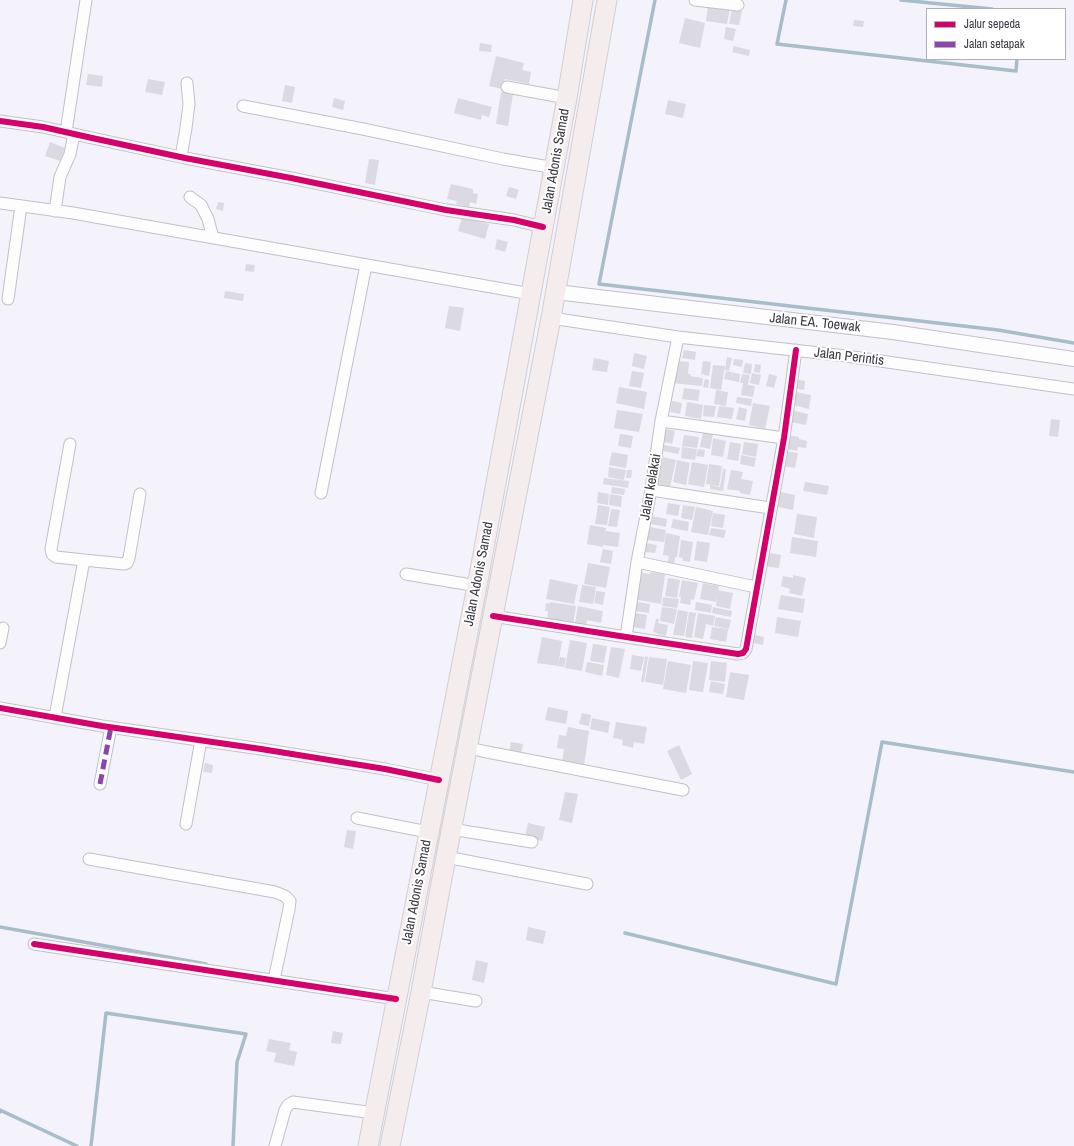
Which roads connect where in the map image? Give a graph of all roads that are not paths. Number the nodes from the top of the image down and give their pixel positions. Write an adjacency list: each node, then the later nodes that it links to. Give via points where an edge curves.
1 (86, 0): 12 (street)
2 (583, 0): 8 (highway, Jalan Adonis Samad)
3 (607, 0): 13 (highway)
4 (695, 0): 5 (street)
5 (738, 5)
6 (187, 83): 14 (street, via 189,104)
7 (507, 87): 8 (street)
8 (567, 98): 11 (highway, Jalan Adonis Samad)
9 (243, 106): 15 (street)
10 (0, 121): 12 (street)
11 (561, 132): 13 (highway); 15 (highway, Jalan Adonis Samad)
12 (70, 133): 14 (street); 19 (street, via 70,154 60,177)
13 (584, 136): 23 (highway)
14 (181, 157): 20 (street)
15 (555, 168): 20 (highway, Jalan Adonis Samad)
16 (190, 197): 21 (street, via 201,205)
17 (0, 203): 18 (street)
18 (20, 206): 19 (street); 25 (street)
19 (55, 211): 21 (street)
20 (543, 227): 24 (highway, Jalan Adonis Samad)
21 (213, 238): 22 (street)
22 (366, 266): 24 (street); 35 (street)
23 (556, 292): 26 (highway); 29 (street, Jalan EA. Toewak, via 893,332)
24 (531, 294): 41 (highway, Jalan Adonis Samad)
25 (8, 299)
26 (551, 318): 27 (street, Jalan Perintis); 43 (highway)
27 (678, 337): 28 (street, Jalan Perintis); 31 (street, Jalan kelakai)
28 (796, 350): 30 (street, Jalan Perintis); 32 (street)
29 (1074, 359)
30 (1074, 389)
31 (661, 422): 32 (street); 34 (street, Jalan kelakai)
32 (784, 438): 37 (street)
33 (70, 444): 38 (street, via 51,549 56,557)
34 (651, 490): 37 (street); 39 (street, Jalan kelakai)
35 (321, 493)
36 (140, 494): 38 (street, via 127,563)
37 (770, 508): 42 (street)
38 (84, 560): 48 (street)
39 (637, 562): 42 (street); 45 (street, Jalan kelakai)
40 (406, 574): 41 (street)
41 (477, 586): 52 (highway, Jalan Adonis Samad)
42 (756, 588): 45 (street, via 746,649 743,653)
43 (500, 617): 45 (street); 51 (highway)
44 (3, 628): 46 (street)
45 (626, 637)
46 (0, 643)
47 (0, 708): 48 (street)
48 (55, 717): 49 (street)
49 (111, 727): 50 (street); 53 (street)
50 (201, 740): 52 (street); 56 (street)
51 (475, 749): 54 (street); 57 (highway)
52 (439, 780): 58 (highway, Jalan Adonis Samad)
53 (100, 784)
54 (683, 790)
55 (357, 818): 58 (street)
56 (186, 824)
57 (451, 829): 59 (street); 60 (highway)
58 (428, 832): 66 (highway, Jalan Adonis Samad)
59 (532, 842)
60 (446, 857): 62 (street); 65 (highway)
61 (89, 859): 64 (street, via 275,892 285,896 290,901 289,909)
62 (587, 884)
63 (34, 944): 64 (street)
64 (274, 980): 66 (street)
65 (421, 992): 67 (street); 71 (highway)
66 (396, 999): 68 (highway, Jalan Adonis Samad)
67 (473, 1000)
68 (374, 1113): 69 (street, via 293,1102 285,1110); 70 (highway, Jalan Adonis Samad)
69 (275, 1146)
70 (368, 1146)
71 (390, 1146)

